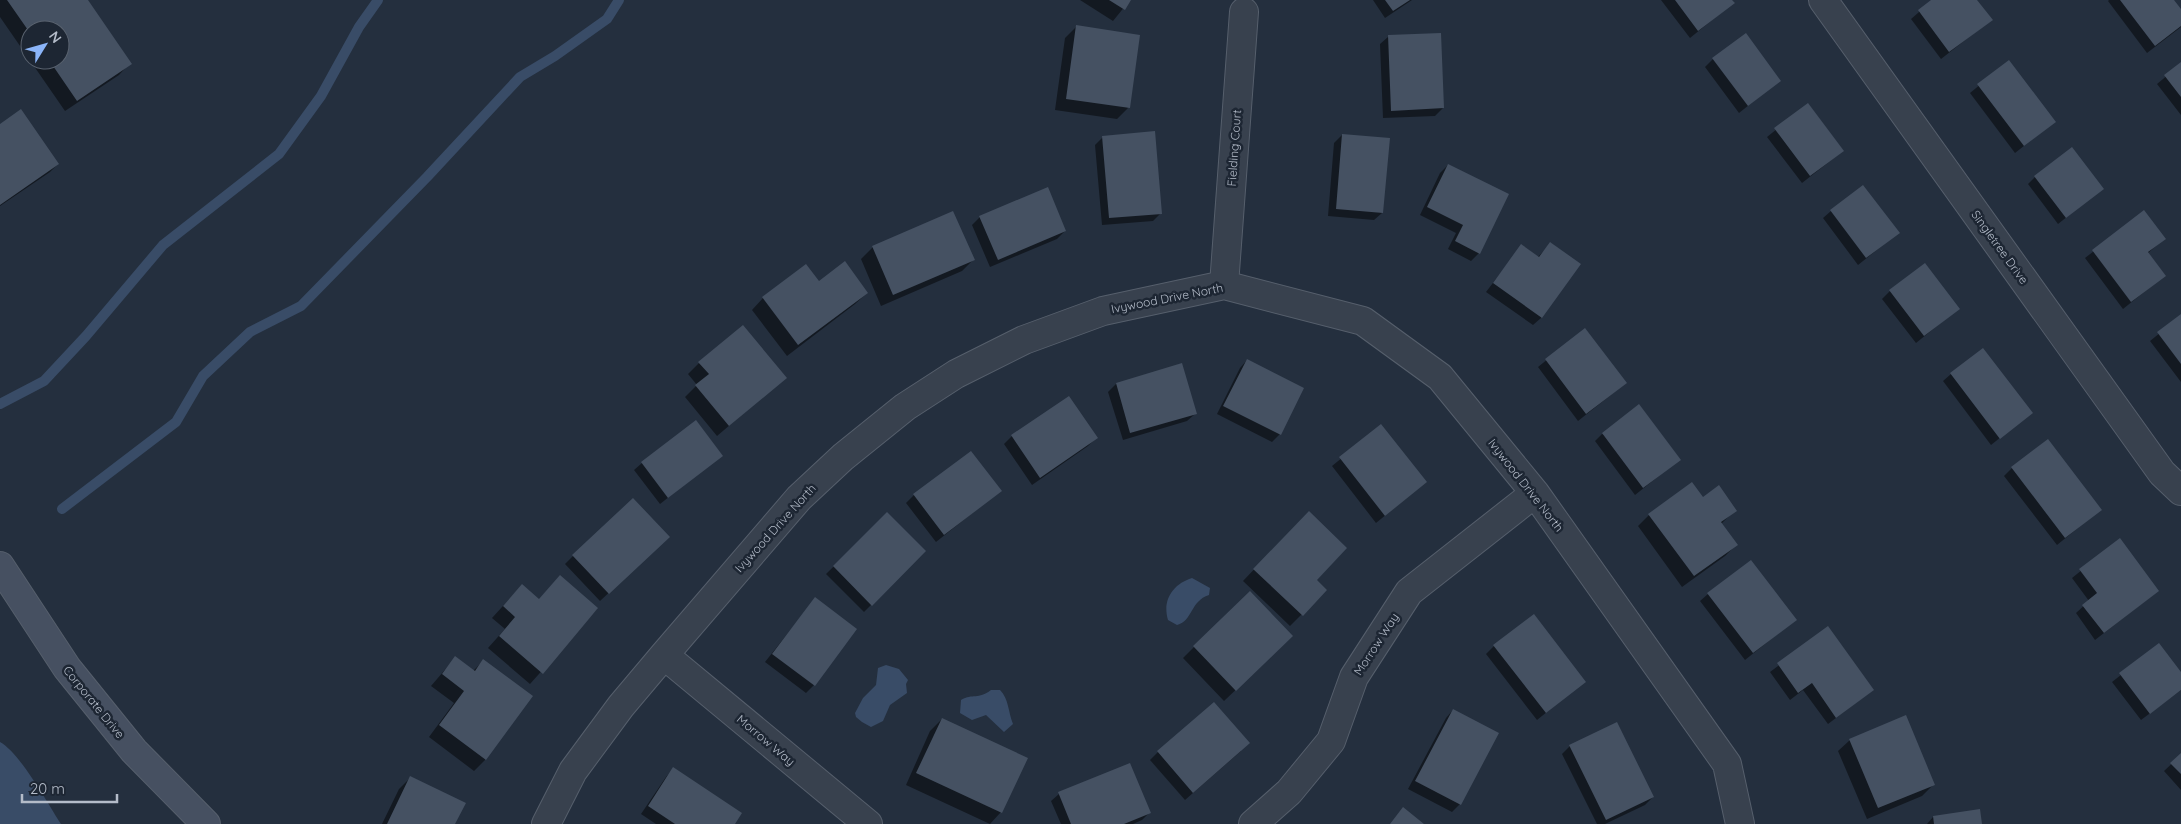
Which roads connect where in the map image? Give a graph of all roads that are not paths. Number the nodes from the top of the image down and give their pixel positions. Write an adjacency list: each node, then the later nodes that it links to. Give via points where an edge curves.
1 (1823, 0): 4 (street, Singletree Drive, via 2162,473)
2 (1244, 12): 3 (street, Fielding Court)
3 (1224, 285): 5 (street, Ivywood Drive North, via 1363,321 1440,376); 7 (street, Ivywood Drive North, via 1103,311 1024,340 956,374 905,408 842,458 799,498)
4 (2181, 491)
5 (1535, 493): 11 (street, Morrow Way, via 1409,592 1354,677 1331,741 1289,792); 12 (street, Ivywood Drive North, via 1727,764)
6 (0, 566): 8 (street, Corporate Drive, via 66,668 134,751)
7 (664, 655): 9 (street, Ivywood Drive North, via 573,771); 10 (street, Morrow Way)
8 (206, 824)
9 (546, 824)
10 (868, 824)
11 (1252, 824)
12 (1740, 824)

